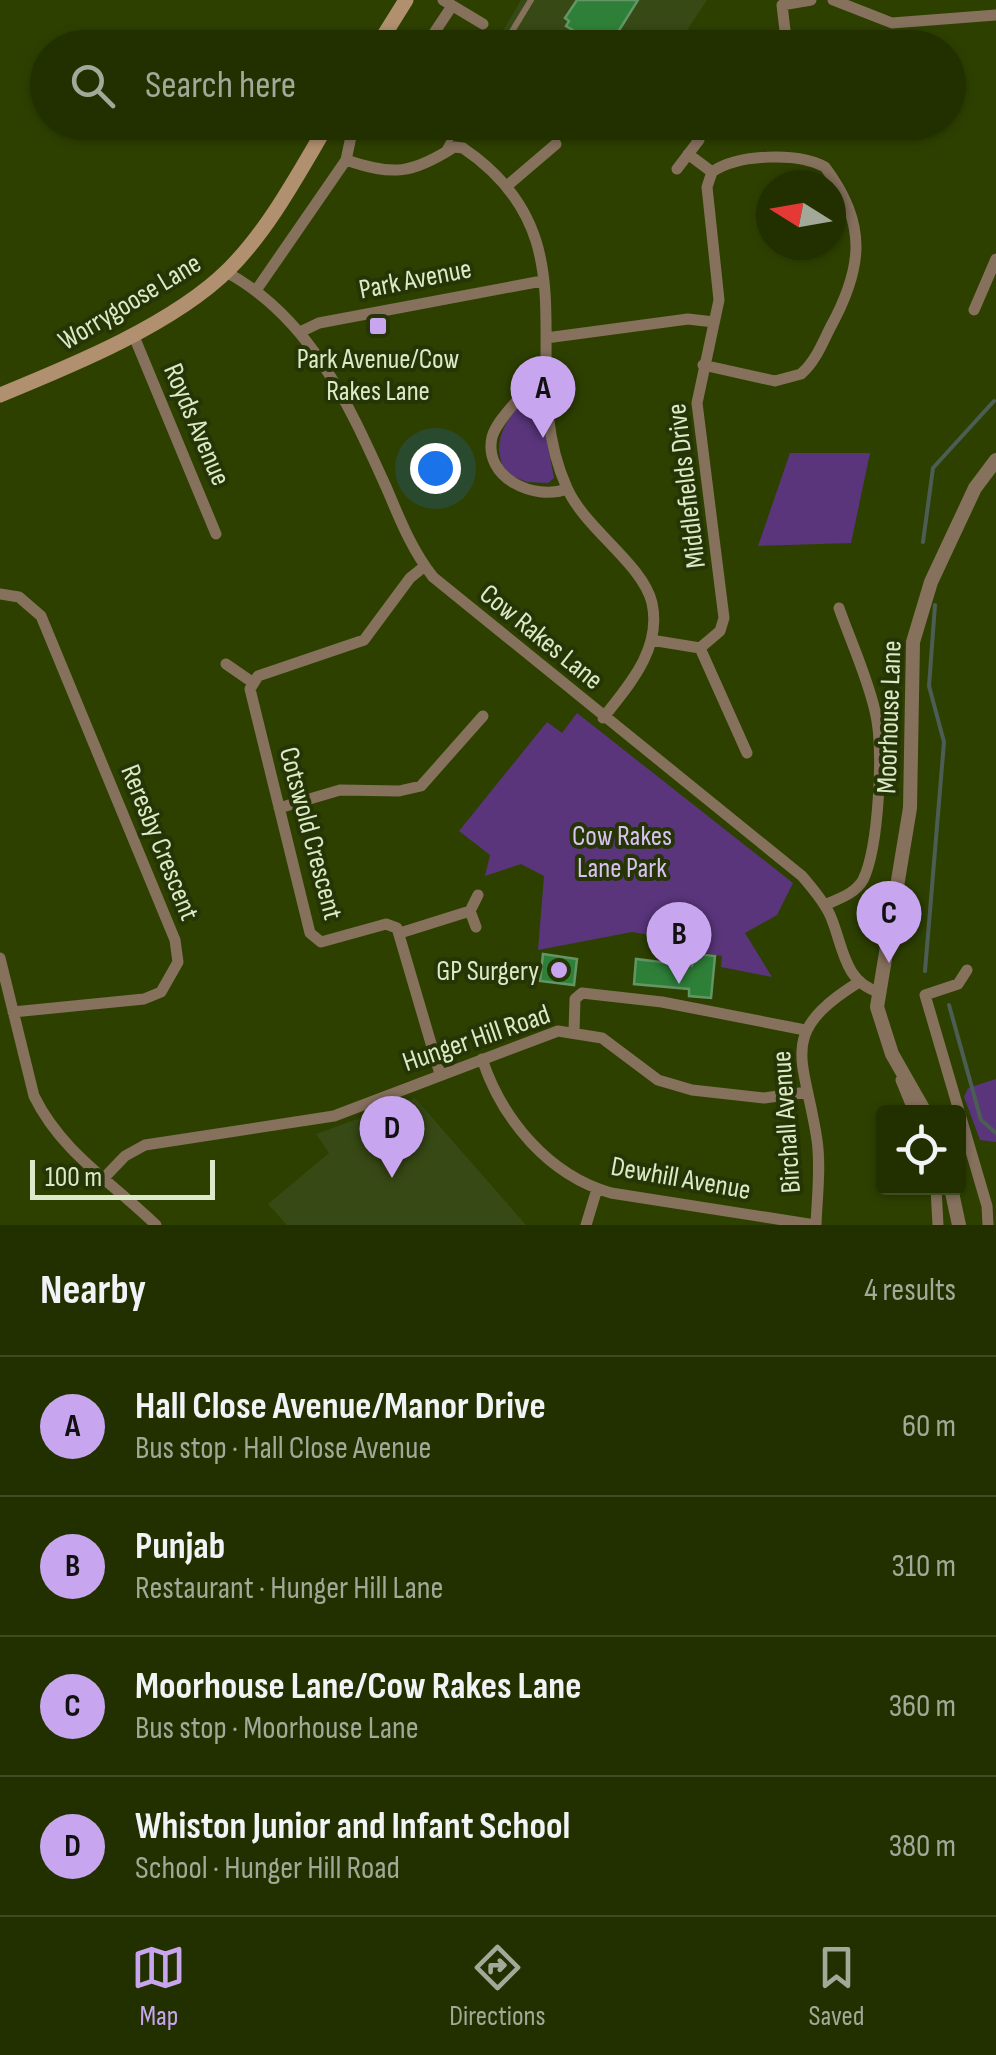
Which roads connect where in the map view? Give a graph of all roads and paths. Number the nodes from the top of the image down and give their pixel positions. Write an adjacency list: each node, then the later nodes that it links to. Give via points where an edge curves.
1 (406, 0): 9 (main road)
2 (532, 0): 11 (lane)
3 (811, 0): 12 (street, via 782,5)
4 (833, 0): 7 (street, via 892,23)
5 (986, 0): 7 (street)
6 (447, 3): 8 (street); 10 (street)
7 (992, 15)
8 (483, 24)
9 (387, 30)
10 (433, 30)
11 (513, 30)
12 (785, 30)
13 (318, 140): 25 (main road, Worrygoose Lane)
14 (350, 140): 20 (street)
15 (450, 140): 19 (lane)
16 (698, 140): 18 (street)
17 (556, 144): 23 (street)
18 (688, 154): 21 (street); 22 (street)
19 (442, 155): 20 (street, via 400,171); 23 (street, via 463,148)
20 (346, 160): 27 (street)
21 (677, 169)
22 (712, 172): 29 (street, Middlefields Drive, via 707,187 718,274); 33 (street, via 728,164 796,158 825,167 852,218 858,255 850,291 801,374 775,382)
23 (508, 185): 26 (street, via 530,216)
24 (996, 260): 28 (street)
25 (226, 272): 27 (street, Cow Rakes Lane); 31 (main road, Worrygoose Lane)
26 (542, 281): 30 (street, Park Avenue, via 319,322); 32 (street)
27 (257, 288): 30 (street, Cow Rakes Lane)
28 (974, 310)
29 (714, 322): 32 (street, via 688,319); 33 (street, Middlefields Drive)
30 (300, 332): 39 (street, Cow Rakes Lane, via 352,413)
31 (132, 334): 35 (main road, Worrygoose Lane); 38 (street, Royds Avenue)
32 (546, 338): 34 (street)
33 (703, 365): 43 (street, Middlefields Drive, via 697,403 724,618)
34 (548, 374): 37 (street, via 553,436); 37 (street, via 531,382 496,428 492,450 498,471 514,484)
35 (0, 395)
36 (996, 460): 58 (street, Moorhouse Lane, via 931,582 913,642 910,808)
37 (567, 489): 42 (street, via 646,587)
38 (216, 534)
39 (424, 566): 45 (street, via 364,640); 47 (street, Cow Rakes Lane)
40 (0, 594): 59 (street, Reresby Crescent, via 19,597 40,616 175,940 178,962 161,992 144,998)
41 (839, 608): 51 (street, via 870,693 880,748 863,879)
42 (651, 640): 43 (street); 47 (street, via 637,674)
43 (700, 648): 48 (street)
44 (226, 664): 45 (street)
45 (252, 682): 49 (street, Cotswold Crescent)
46 (482, 716): 49 (street, via 421,786 340,790)
47 (603, 718): 51 (street, Cow Rakes Lane, via 770,848)
48 (747, 753)
49 (279, 808): 54 (street, Cotswold Crescent, via 315,939 330,941 386,924)
50 (478, 894): 52 (street)
51 (825, 906): 57 (street, Cow Rakes Lane)
52 (470, 910): 53 (street); 54 (street)
53 (476, 927)
54 (400, 934): 64 (street)
55 (0, 958): 59 (street)
56 (967, 970): 79 (street, via 958,984 925,996)
57 (859, 982): 58 (street); 60 (street, Birchall Avenue, via 821,1006)
58 (878, 992): 63 (street, via 878,1021)
59 (13, 1012): 68 (street, via 44,1116 54,1134)
60 (805, 1030): 61 (street, via 582,993 575,999); 65 (street, Birchall Avenue)
61 (574, 1032): 62 (street, Hunger Hill Road, via 558,1031); 65 (street, Hunger Hill Road, via 615,1044 640,1069 671,1085 764,1098)
62 (482, 1059): 64 (street, Hunger Hill Road); 69 (street, Dewhill Avenue, via 499,1104 534,1146)
63 (902, 1070): 66 (street); 67 (street)
64 (440, 1074): 68 (street, Hunger Hill Road, via 305,1123 145,1145)
65 (807, 1092): 76 (street, Birchall Avenue, via 819,1159)
66 (911, 1105)
67 (922, 1105)
68 (103, 1179): 73 (street)
69 (597, 1189): 72 (street, Dewhill Avenue); 74 (street)
70 (936, 1195): 77 (street)
71 (953, 1195): 78 (street)
72 (714, 1210): 75 (street); 76 (street, Dewhill Avenue)
73 (156, 1225)
74 (586, 1225)
75 (710, 1225)
76 (816, 1225)
77 (938, 1225)
78 (959, 1225)
79 (988, 1225)

